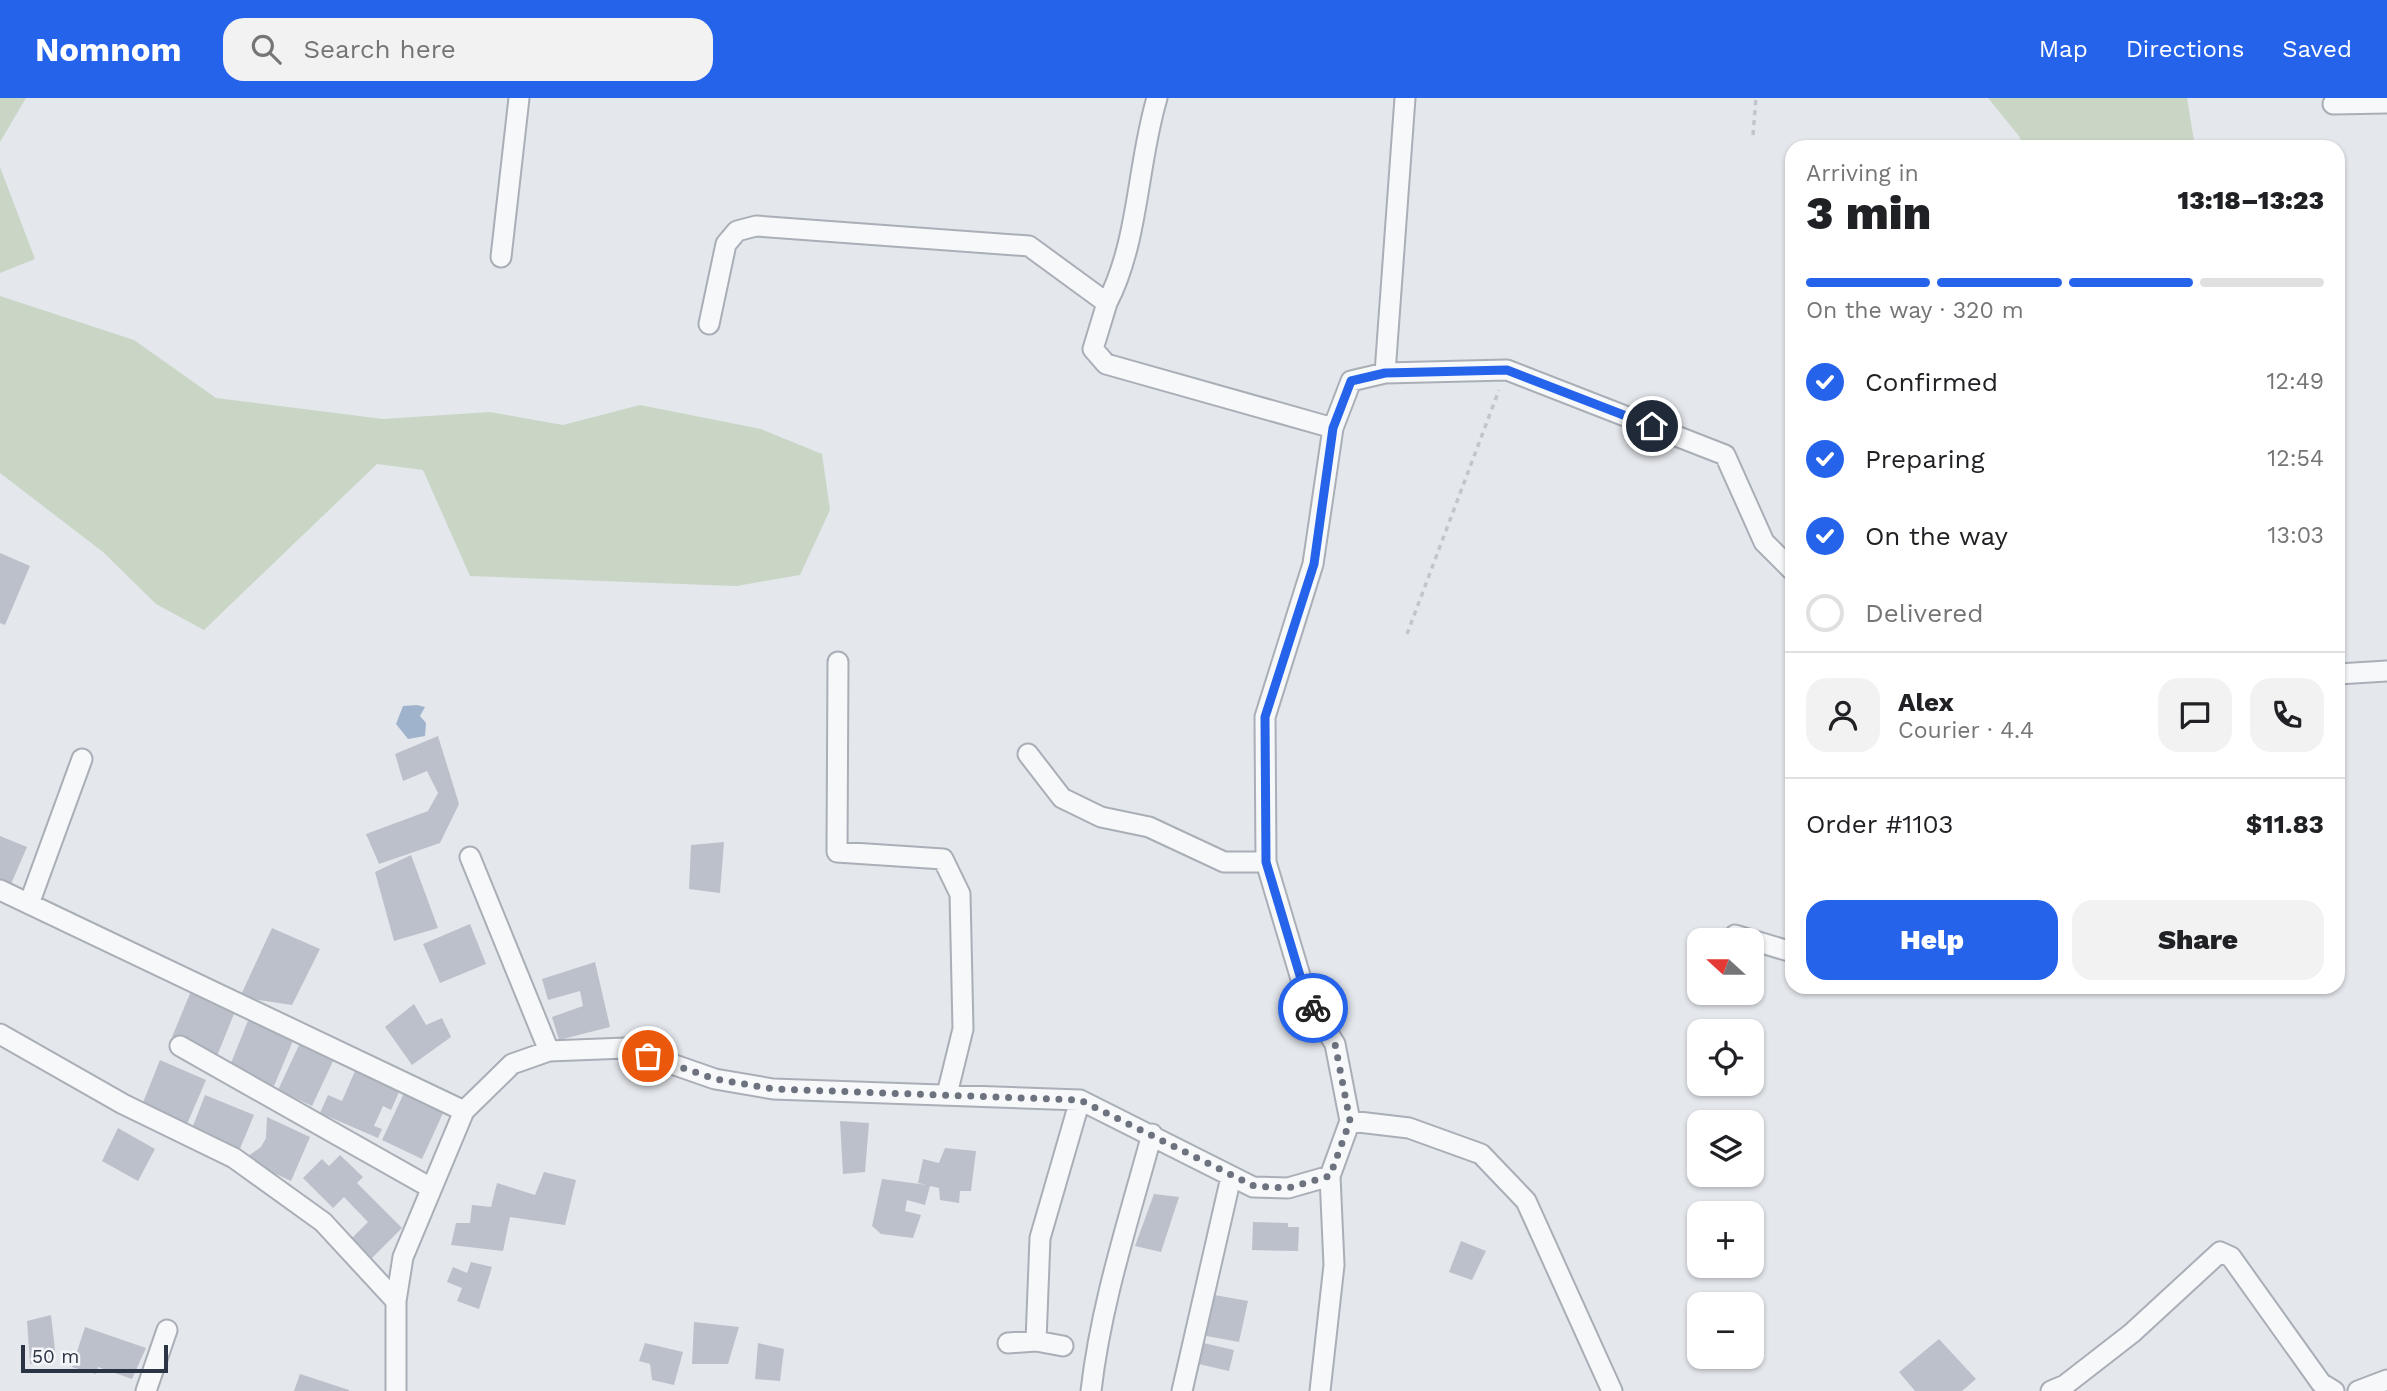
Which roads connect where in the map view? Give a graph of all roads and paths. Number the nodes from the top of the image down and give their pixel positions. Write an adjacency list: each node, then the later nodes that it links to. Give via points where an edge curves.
1 (519, 98): 8 (street)
2 (1157, 98): 9 (street, via 1145,138 1122,272)
3 (1405, 98): 12 (street)
4 (1756, 98): 7 (path)
5 (2387, 103): 6 (street)
6 (2333, 104)
7 (1753, 135)
8 (501, 257)
9 (1107, 303): 10 (street, via 1029,246 756,226 737,231 726,244); 13 (street, via 1093,349 1106,364)
10 (709, 324)
11 (1507, 370): 12 (street); 14 (street, via 1725,455 1764,542); 15 (path)
12 (1385, 373): 13 (street, via 1351,381)
13 (1333, 428): 22 (street, via 1314,564 1265,717)
14 (1785, 563)
15 (1407, 634)
16 (838, 662): 30 (street, via 837,852 943,859 960,894 963,1029)
17 (2387, 671): 18 (street)
18 (2345, 674)
19 (1028, 754): 22 (street, via 1062,798 1101,817 1149,827 1224,862)
20 (82, 759): 24 (street)
21 (470, 857): 29 (street)
22 (1266, 862): 33 (street, via 1307,999 1335,1044)
23 (0, 890): 24 (street)
24 (29, 904): 32 (street)
25 (1764, 944): 26 (street)
26 (1785, 950)
27 (0, 1034): 38 (street, via 123,1104 234,1158 323,1222)
28 (180, 1046): 37 (street)
29 (549, 1052): 30 (street, via 626,1048 715,1079 773,1089); 32 (street, via 512,1064)
30 (947, 1094): 31 (street)
31 (1080, 1100): 34 (street); 40 (street, via 1040,1238)
32 (464, 1111): 37 (street)
33 (1350, 1121): 35 (street); 49 (street, via 1409,1128 1481,1154 1525,1201)
34 (1152, 1134): 36 (street); 46 (street, via 1113,1275)
35 (1330, 1176): 36 (street, via 1288,1188 1254,1186); 48 (street, via 1335,1265)
36 (1231, 1177): 47 (street)
37 (431, 1188): 38 (street, via 403,1257)
38 (396, 1301): 45 (street)
39 (167, 1330): 44 (street)
40 (1036, 1340): 41 (street); 42 (street)
41 (1008, 1343)
42 (1063, 1346)
43 (2387, 1380): 52 (street)
44 (146, 1391)
45 (396, 1391)
46 (1091, 1391)
47 (1182, 1391)
48 (1320, 1391)
49 (1612, 1391)
50 (2052, 1391): 51 (street, via 2133,1333 2220,1252 2231,1257 2321,1383)
51 (2334, 1391)
52 (2358, 1391)

